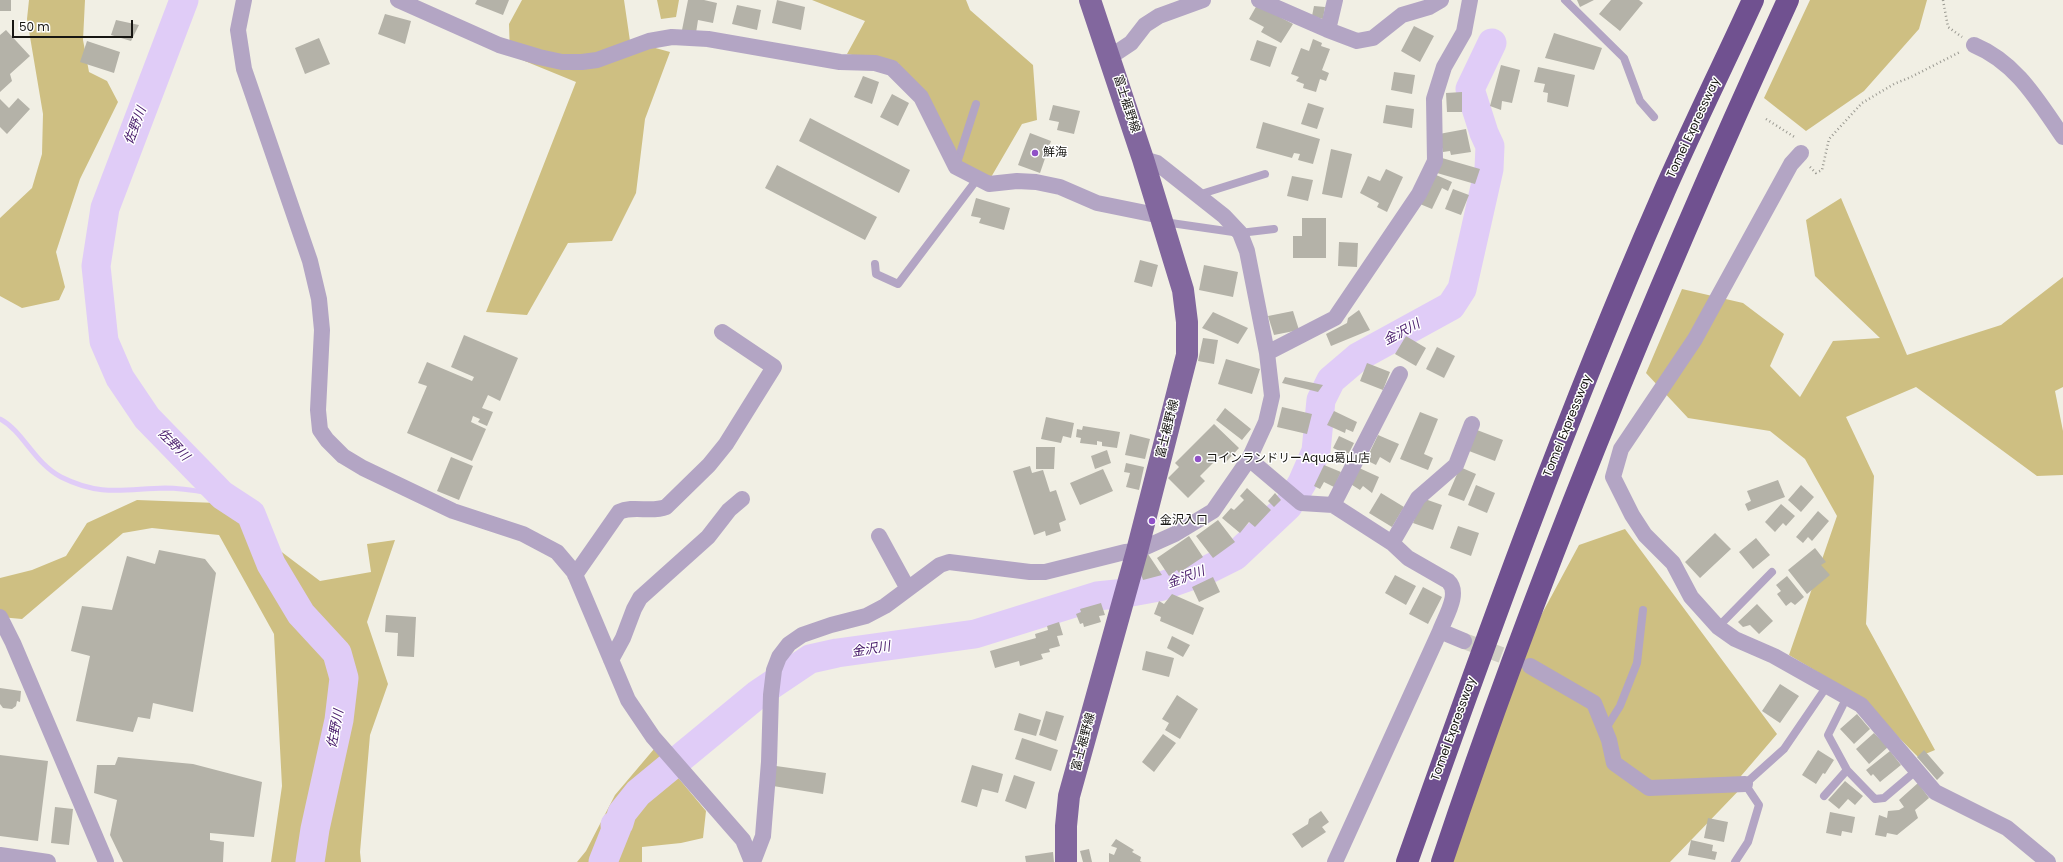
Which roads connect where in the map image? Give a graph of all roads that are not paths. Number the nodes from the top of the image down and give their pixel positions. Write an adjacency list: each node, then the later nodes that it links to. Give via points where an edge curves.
1 (244, 0): 39 (street, via 238,30 244,69 310,262 319,299 322,330 318,410 320,430 343,456 363,468 453,511 542,543 557,552)
2 (398, 0): 20 (street, via 499,45 539,58 562,62 597,60 648,41 672,37 708,39 840,62 875,63 892,68 921,97)
3 (1090, 0): 14 (main road, 富士裾野線)
4 (1203, 0): 14 (street, via 1159,16 1145,25 1131,43)
5 (1259, 0): 12 (street)
6 (1335, 0): 12 (street)
7 (1441, 0): 12 (street, via 1429,7 1402,15 1373,38 1364,41 1357,41)
8 (1470, 0): 29 (street, via 1464,32 1444,67 1434,99 1435,161 1419,194 1335,318)
9 (1565, 0): 16 (lane, via 1624,58 1640,101)
10 (1753, 0): 61 (highway, Tomei Expressway, via 1661,199 1594,361 1529,523)
11 (1788, 0): 62 (highway, via 1650,312 1580,485 1486,731)
12 (1328, 30)
13 (1974, 45): 17 (street, via 1991,52 2006,63 2034,96)
14 (1110, 57): 19 (main road, 富士裾野線)
15 (976, 104): 20 (lane)
16 (1654, 117)
17 (2063, 137)
18 (1801, 153): 43 (street, via 1791,164 1695,339 1621,449 1613,477 1645,535 1673,563 1691,597)
19 (1143, 159): 23 (street, via 1157,163); 24 (main road, 富士裾野線)
20 (956, 166): 22 (street)
21 (1265, 174): 23 (lane)
22 (978, 178): 24 (street, via 989,184 1017,181 1060,187 1097,203); 27 (lane, via 898,284 876,274)
23 (1198, 195): 26 (street)
24 (1162, 219): 26 (lane); 37 (main road, 富士裾野線, via 1183,290 1187,322 1187,355)
25 (1274, 229): 26 (lane)
26 (1240, 233): 29 (street, via 1247,251)
27 (875, 264)
28 (722, 332): 39 (street, via 774,367 726,444 709,466 666,507 658,510 625,509 619,512)
29 (1267, 353): 32 (street, via 1272,396 1266,422)
30 (1400, 374): 34 (street)
31 (1472, 424): 36 (street, via 1456,465 1418,498)
32 (1249, 459): 34 (street, via 1301,503); 37 (street, via 1213,510 1175,534)
33 (742, 499): 46 (street, via 729,510 708,537 640,598)
34 (1333, 505): 36 (street)
35 (879, 536): 40 (street)
36 (1392, 543): 44 (street, via 1408,558 1453,586 1454,593)
37 (1137, 551): 40 (street, via 1045,572 948,562 940,564); 59 (main road, 富士裾野線, via 1069,796)
38 (1772, 572): 43 (lane)
39 (575, 575): 46 (street)
40 (908, 589): 58 (street, via 866,616 831,624 802,635 789,644 779,657 774,670 771,695 770,762 763,836)
41 (1643, 610): 50 (lane, via 1637,663 1620,706)
42 (0, 617): 57 (street)
43 (1718, 626): 48 (street, via 1735,639 1774,656)
44 (1440, 631): 45 (street); 60 (street)
45 (1464, 641)
46 (611, 660): 58 (street, via 628,700 653,737 743,840)
47 (1530, 666): 50 (street, via 1594,703)
48 (1827, 686): 49 (street); 53 (lane, via 1784,749)
49 (1847, 697): 51 (lane, via 1828,735); 52 (street, via 1861,705)
50 (1605, 730): 53 (street, via 1614,763 1649,788)
51 (1847, 770): 52 (lane, via 1875,799 1884,798); 54 (lane)
52 (1916, 770): 64 (street, via 1935,792 2007,828)
53 (1745, 784): 63 (lane, via 1759,805 1748,842)
54 (1824, 796)
55 (0, 855): 56 (street)
56 (48, 862)
57 (106, 862)
58 (753, 862)
59 (1066, 862)
60 (1335, 862)
61 (1407, 862)
62 (1442, 862)
63 (1735, 862)
64 (2048, 862)

